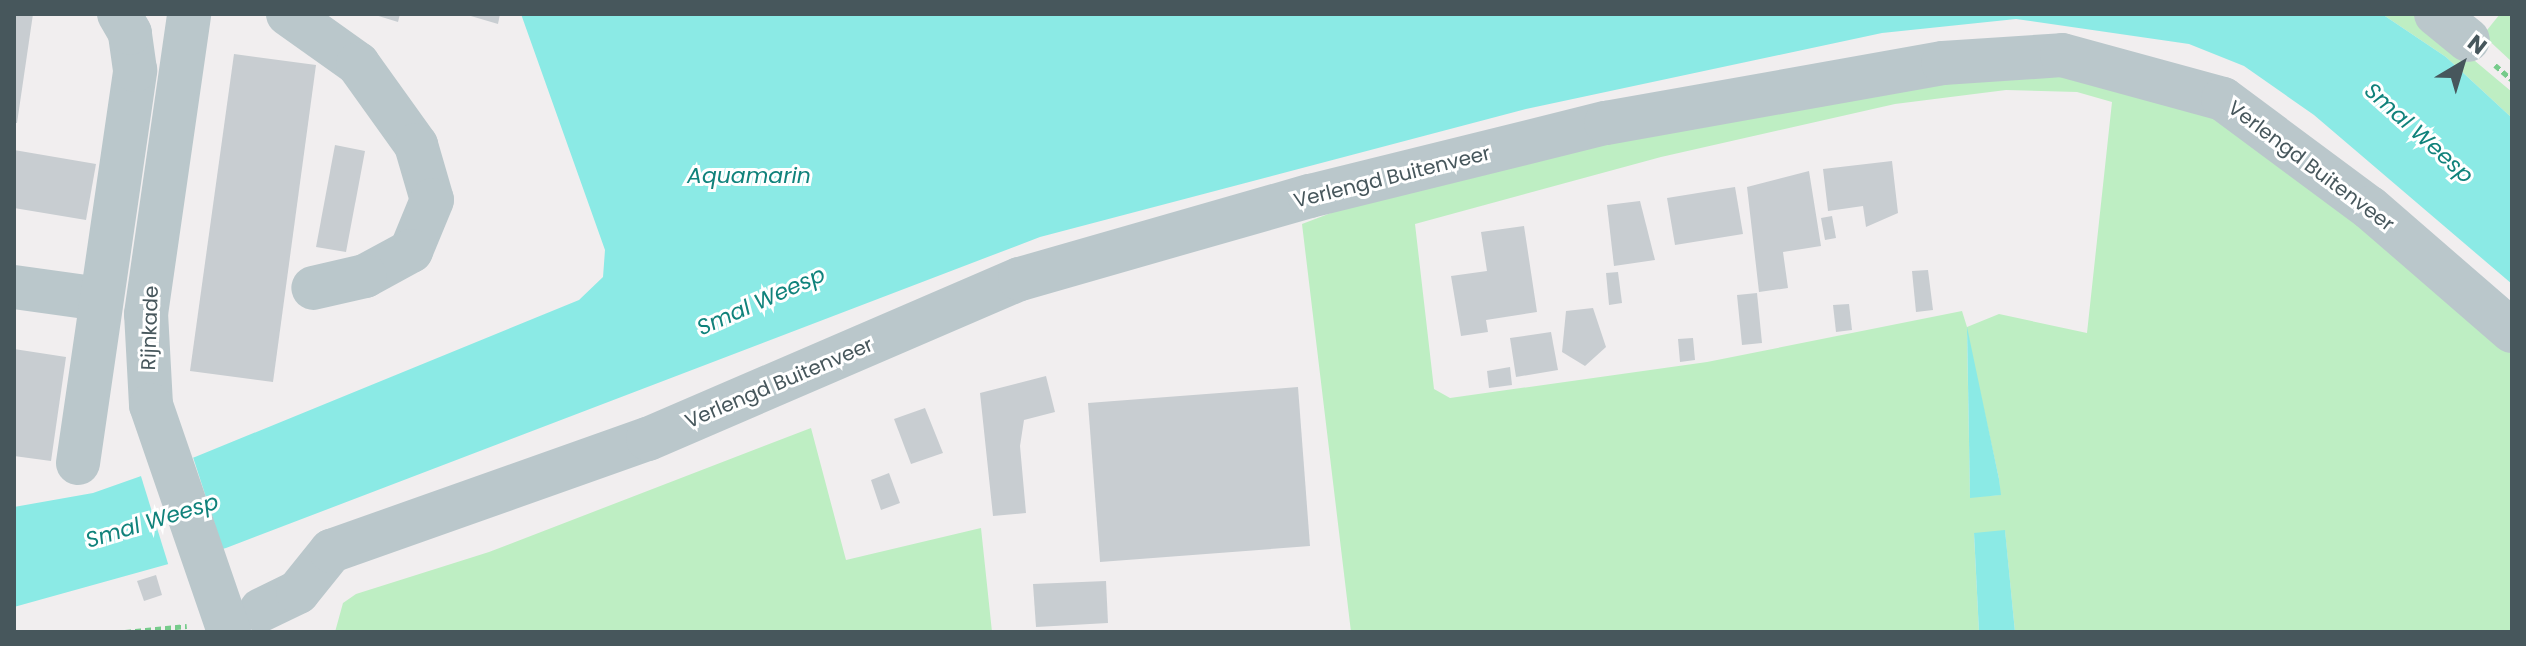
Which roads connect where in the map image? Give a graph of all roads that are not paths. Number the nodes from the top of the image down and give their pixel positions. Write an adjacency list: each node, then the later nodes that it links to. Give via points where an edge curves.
1 (119, 14): 6 (street, via 132,42 135,70)
2 (189, 14): 9 (street, Rijnkade, bridge, via 146,314 151,405)
3 (288, 14): 5 (street, via 358,64 416,145 432,200 411,251 365,276)
4 (14, 287): 6 (street)
5 (313, 288)
6 (100, 299): 8 (street)
7 (2512, 331): 9 (street, Verlengd Buitenveer, via 2370,208 2223,99 2062,55 1943,63 1606,123 1310,196 1020,279 648,439 331,551 298,592)
8 (78, 463)
9 (245, 621)

